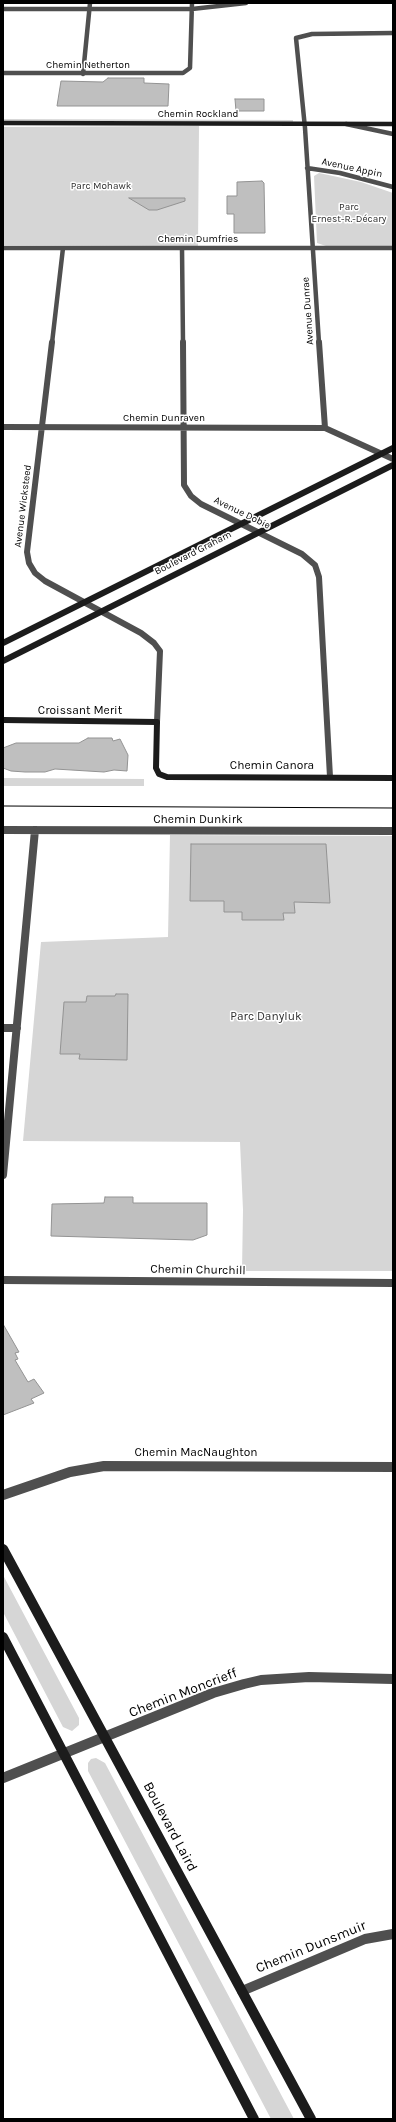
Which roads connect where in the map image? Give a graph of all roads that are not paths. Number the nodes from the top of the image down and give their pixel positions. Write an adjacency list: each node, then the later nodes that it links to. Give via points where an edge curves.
1 (90, 3): 5 (street)
2 (192, 3): 6 (street)
3 (246, 3): 6 (street)
4 (3, 9): 5 (street)
5 (89, 9): 6 (street); 9 (street)
6 (192, 9): 9 (street, Chemin Netherton, via 189,70 172,74)
7 (393, 33): 12 (street, Avenue Dunrae, via 312,34 296,38)
8 (3, 73): 9 (street, Chemin Netherton)
9 (83, 74)
10 (3, 118): 12 (street, Chemin Rockland)
11 (393, 118): 12 (street, Chemin Rockland)
12 (304, 121): 13 (street, Chemin Rockland); 14 (street, Chemin Rockland); 17 (street, Avenue Dunrae)
13 (3, 123)
14 (341, 123): 15 (street, Chemin Rockland); 16 (street)
15 (393, 124)
16 (393, 134)
17 (308, 168): 18 (street, Avenue Appin, via 340,172); 22 (street, Avenue Dunrae)
18 (393, 187)
19 (3, 248): 20 (street, Chemin Dumfries)
20 (63, 248): 21 (street, Chemin Dumfries); 25 (street, Avenue Wicksteed)
21 (182, 248): 22 (street, Chemin Dumfries); 26 (street, Avenue Dobie)
22 (313, 248): 23 (street, Chemin Dumfries); 27 (street, Avenue Dunrae)
23 (393, 248)
24 (3, 427): 25 (street, Chemin Dunraven)
25 (43, 427): 26 (street, Chemin Dunraven); 34 (street, Avenue Wicksteed, via 27,552 29,563 35,573 45,581)
26 (185, 427): 27 (street, Chemin Dunraven); 32 (street, Avenue Dobie, via 184,486 191,496 202,504)
27 (325, 428): 29 (street)
28 (393, 448): 29 (street, Boulevard Graham)
29 (381, 453): 30 (street); 32 (street, Boulevard Graham)
30 (393, 459)
31 (393, 465): 33 (street, Boulevard Graham)
32 (242, 523): 33 (street, Avenue Dobie); 34 (street, Boulevard Graham)
33 (258, 531): 35 (street, Boulevard Graham); 41 (street, Avenue Dobie, via 311,560 318,572)
34 (85, 602): 35 (street, Avenue Wicksteed); 36 (street, Boulevard Graham)
35 (101, 611): 37 (street, Boulevard Graham); 39 (street, Avenue Wicksteed, via 145,636 160,651)
36 (3, 643)
37 (3, 661)
38 (3, 720): 39 (street, Croissant Merit)
39 (157, 722): 40 (street, Avenue Wicksteed)
40 (156, 768): 41 (street, Chemin Canora, via 159,774 167,777)
41 (330, 777): 42 (street, Chemin Canora)
42 (393, 778)
43 (3, 830): 44 (street, Chemin Dunkirk)
44 (35, 830): 45 (street, Chemin Dunkirk); 47 (street)
45 (393, 831)
46 (3, 1028): 47 (street)
47 (17, 1028): 48 (street)
48 (3, 1175)
49 (3, 1280): 50 (street, Chemin Churchill)
50 (393, 1283)
51 (393, 1467): 52 (street, Chemin MacNaughton, via 104,1466 70,1472)
52 (3, 1495)
53 (3, 1550): 56 (street, Boulevard Laird)
54 (3, 1637): 57 (street)
55 (393, 1679): 56 (street, Chemin Moncrieff, via 309,1676 261,1680 213,1693 120,1732)
56 (104, 1736): 57 (street, Chemin Moncrieff); 60 (street, Boulevard Laird)
57 (64, 1753): 58 (street, Chemin Moncrieff); 61 (street)
58 (3, 1778)
59 (393, 1934): 60 (street, Chemin Dunsmuir, via 365,1939)
60 (242, 1991): 62 (street, Boulevard Laird)
61 (254, 2119)
62 (311, 2119)

